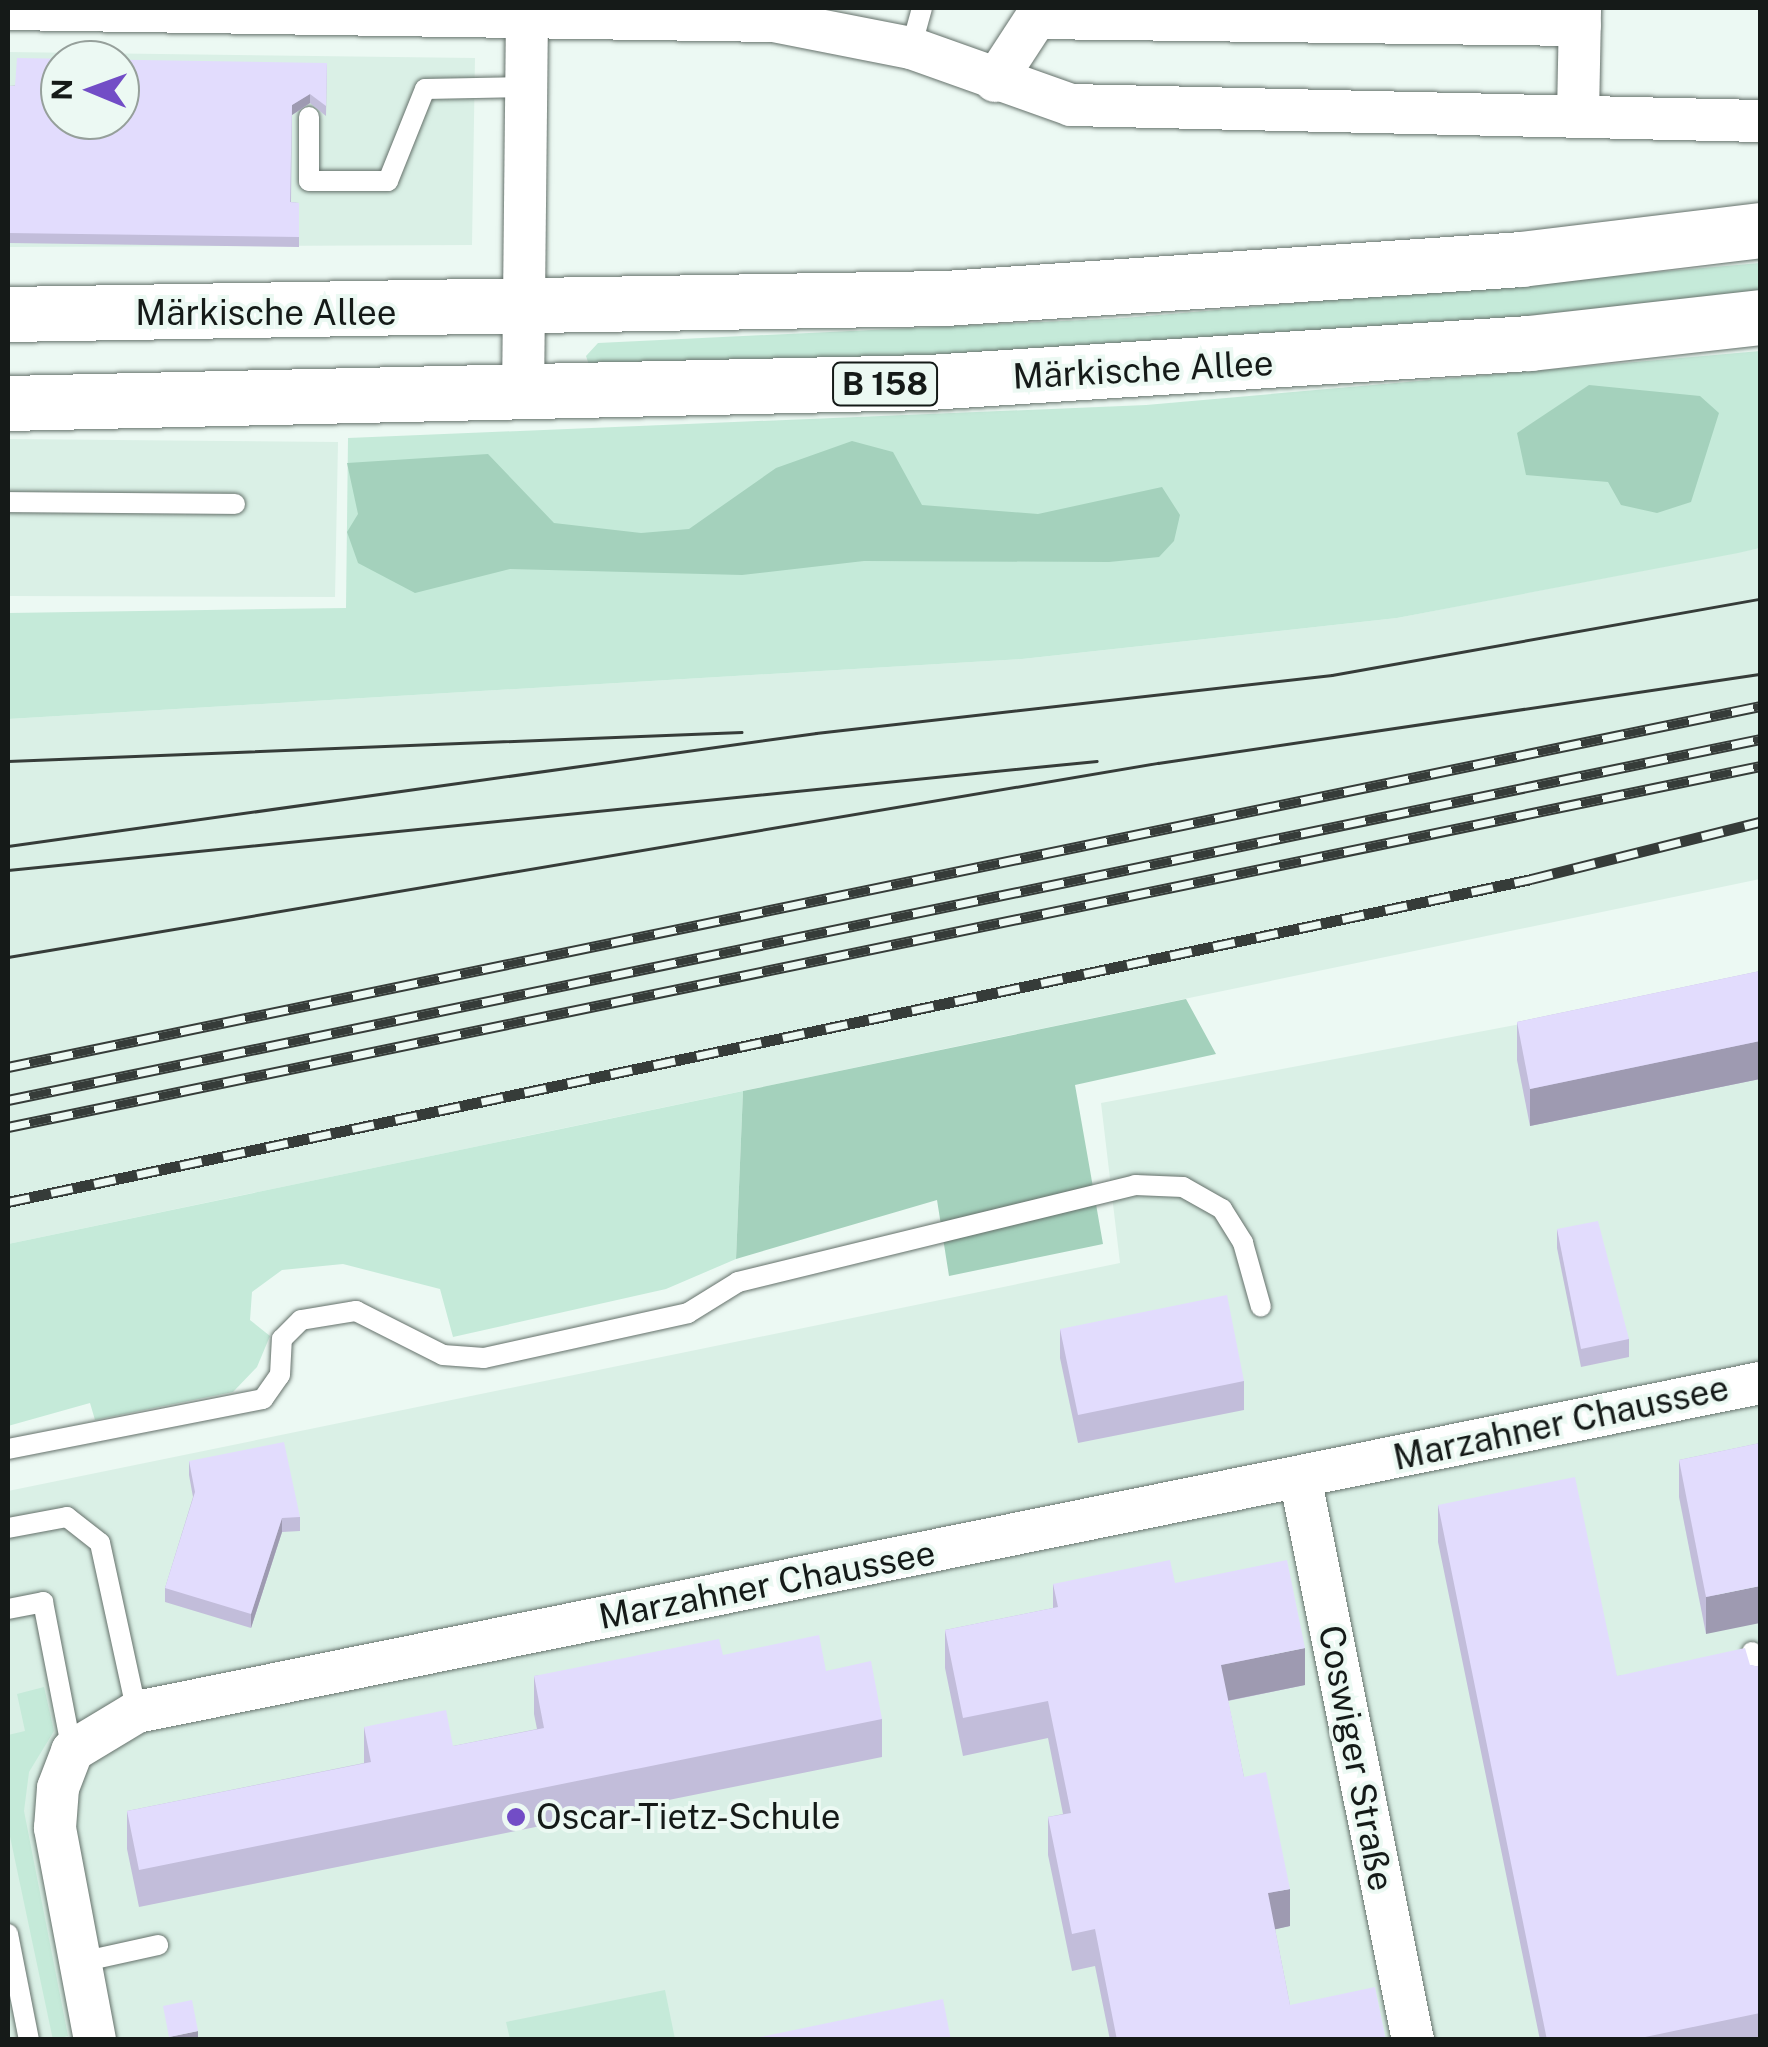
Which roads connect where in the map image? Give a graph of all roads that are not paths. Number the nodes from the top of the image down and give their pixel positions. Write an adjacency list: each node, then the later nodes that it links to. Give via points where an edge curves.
1 (8, 8): 4 (street)
2 (731, 14): 4 (street); 5 (street)
3 (1580, 16): 6 (street, via 1036,18); 8 (street)
4 (527, 19): 7 (street)
5 (916, 28): 6 (street)
6 (996, 81): 8 (street, via 1071,106)
7 (527, 88): 9 (lane, via 425,89 388,181 309,181); 12 (street)
8 (1578, 116): 10 (street)
9 (309, 117)
10 (1760, 121)
11 (1760, 230): 12 (main road, Märkische Allee, via 1209,283)
12 (524, 311): 13 (main road, Märkische Allee); 15 (street)
13 (8, 314)
14 (1760, 318): 15 (main road, Märkische Allee / B 158, via 1232,365)
15 (523, 396): 16 (main road, Märkische Allee / B 158)
16 (8, 403)
17 (8, 502): 18 (lane)
18 (235, 504)
19 (1262, 1307): 21 (lane, via 1244,1242 1222,1209 1183,1187 1135,1185 738,1282 688,1313 484,1358 442,1354 356,1311 301,1320 282,1339 280,1375 263,1399)
20 (1760, 1382): 22 (street, Marzahner Chaussee)
21 (8, 1449)
22 (1300, 1476): 27 (street, Marzahner Chaussee); 34 (street, Coswiger Straße)
23 (8, 1528): 27 (lane, via 66,1517 100,1543)
24 (8, 1609): 28 (lane, via 43,1602)
25 (1752, 1652): 26 (lane)
26 (1760, 1692)
27 (137, 1712): 28 (street, Marzahner Chaussee)
28 (72, 1751): 31 (street, via 56,1828)
29 (8, 1934): 32 (lane)
30 (158, 1945): 31 (lane)
31 (80, 1962): 33 (street)
32 (29, 2040)
33 (94, 2040)
34 (1412, 2040)

